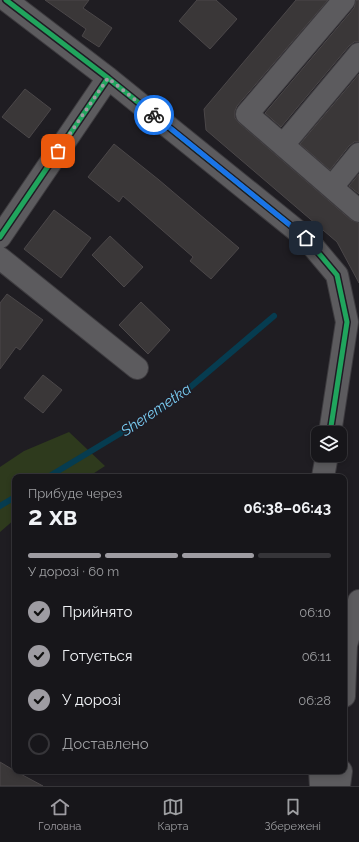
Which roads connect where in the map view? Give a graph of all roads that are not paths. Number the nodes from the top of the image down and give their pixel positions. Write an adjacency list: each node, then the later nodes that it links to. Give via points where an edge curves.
1 (6, 0): 4 (street)
2 (344, 0): 5 (street, via 247,114)
3 (359, 54): 5 (street)
4 (108, 78): 9 (street); 11 (street, via 306,238 337,275 348,322)
5 (283, 145): 7 (street)
6 (359, 154): 7 (street)
7 (332, 187): 8 (street)
8 (359, 211)
9 (0, 237)
10 (0, 258): 12 (street)
11 (351, 351): 13 (street)
12 (137, 368)
13 (332, 426)
14 (325, 462): 15 (street)
15 (323, 474)
16 (359, 601): 17 (street)
17 (347, 641)
18 (320, 774): 20 (street)
19 (341, 774): 21 (street)
20 (321, 786)
21 (339, 786)

